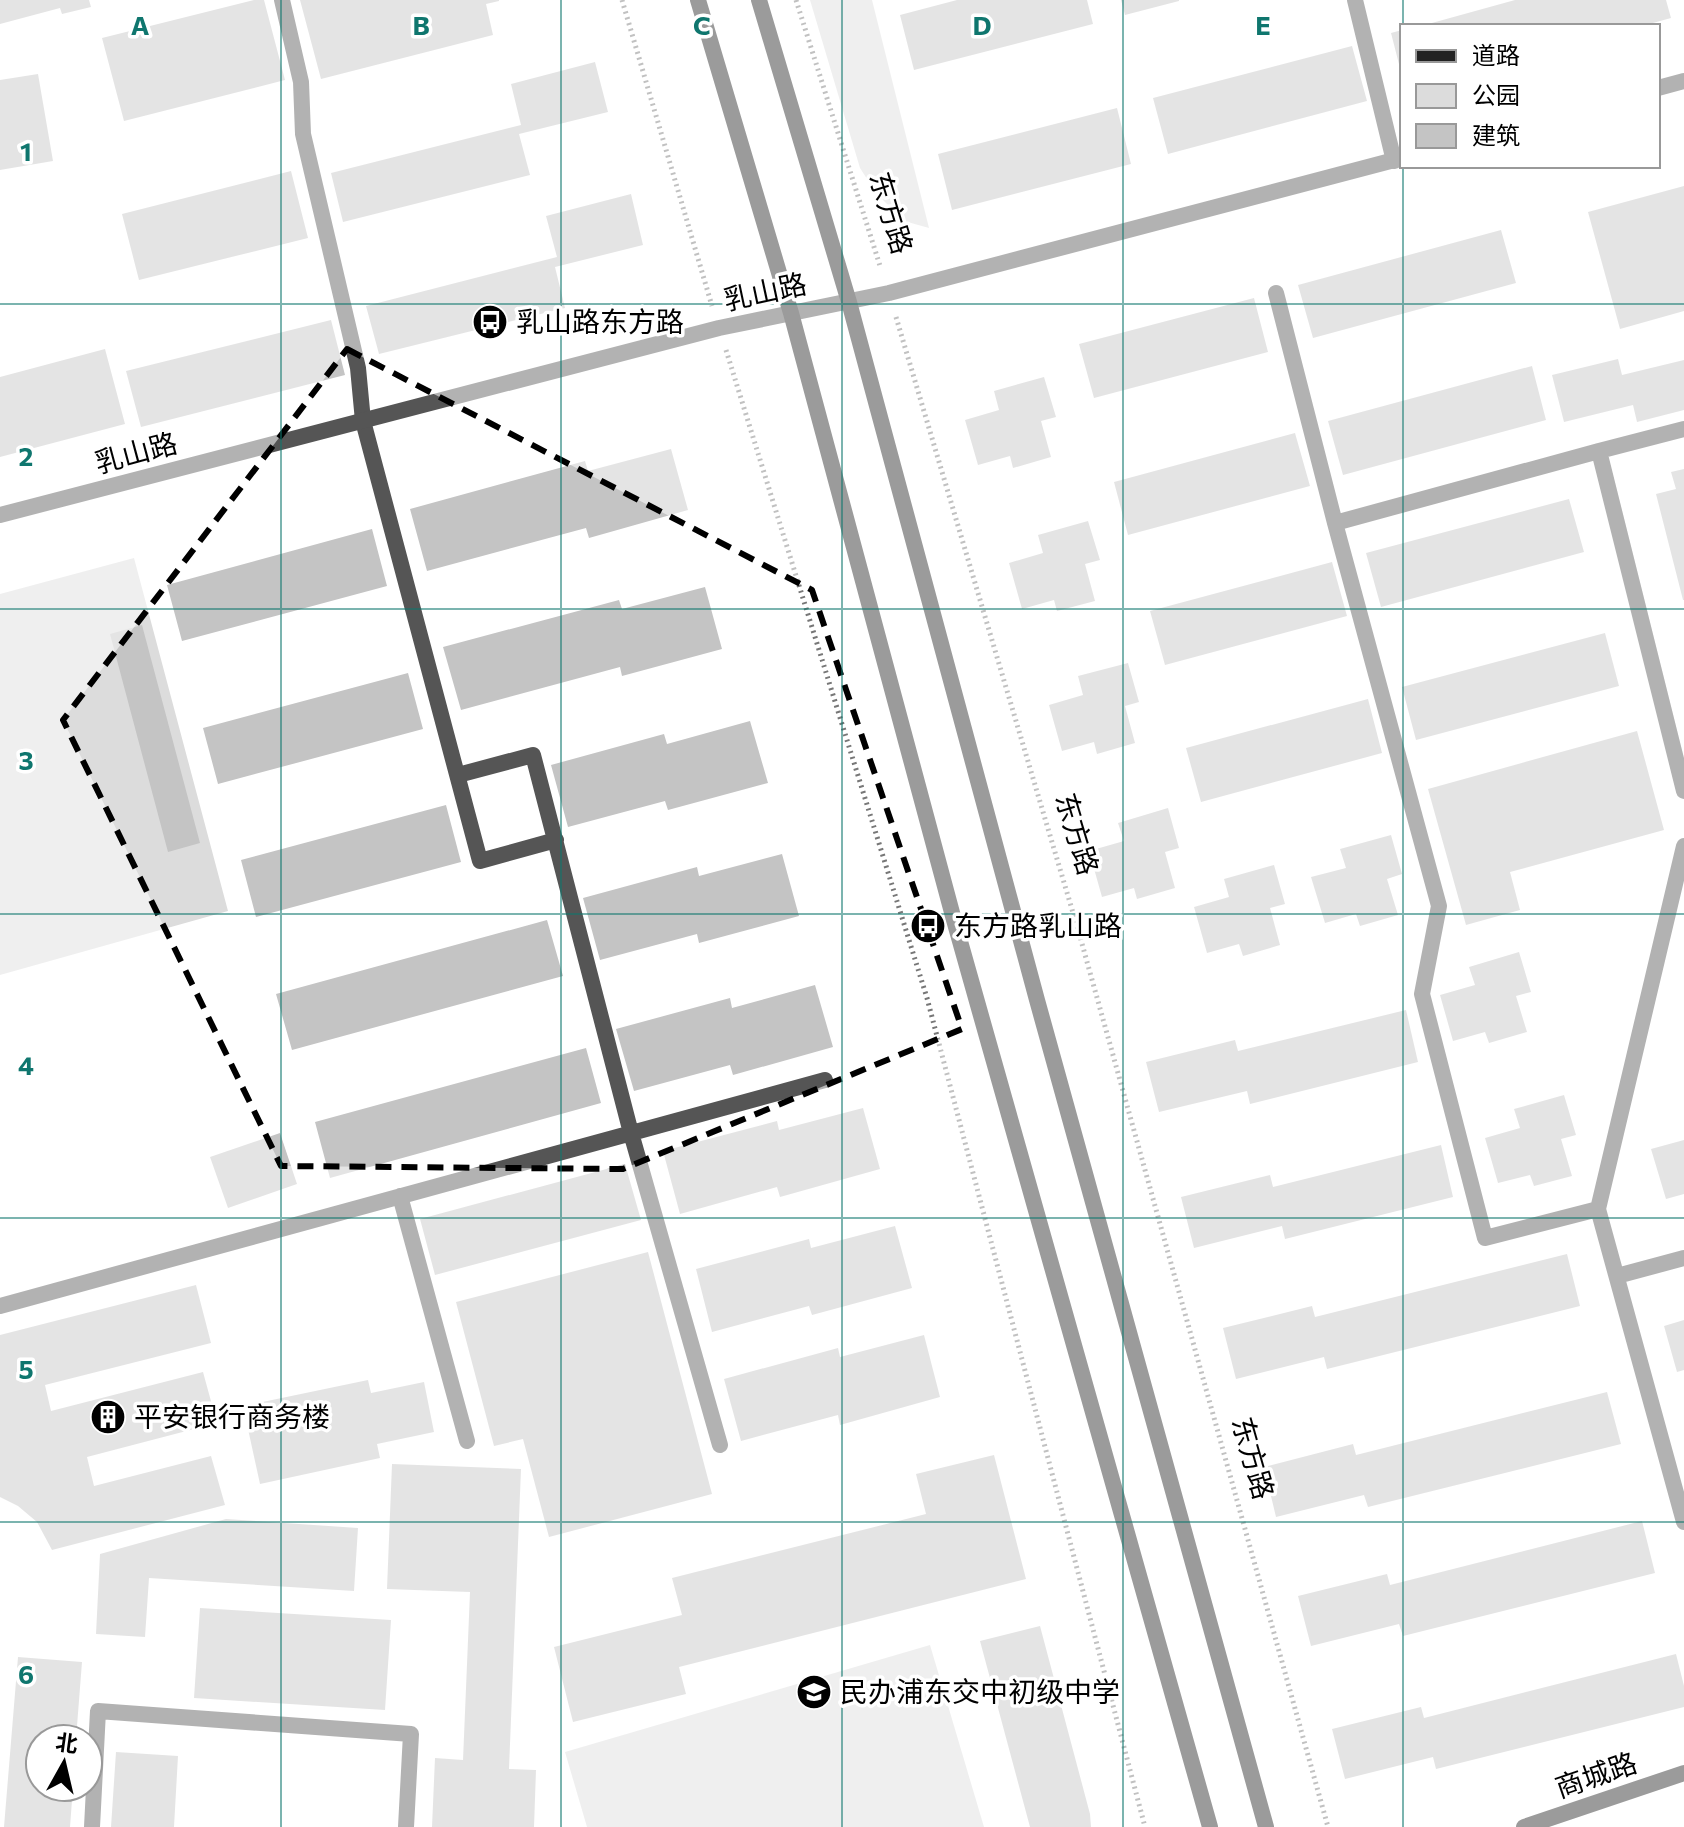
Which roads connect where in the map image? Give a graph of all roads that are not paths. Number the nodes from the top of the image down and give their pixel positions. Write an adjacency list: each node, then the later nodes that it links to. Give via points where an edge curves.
1 (282, 0): 11 (street, via 301,82 303,134 358,368)
2 (698, 0): 10 (main road)
3 (759, 0): 9 (main road)
4 (1355, 0): 7 (street)
5 (1684, 81): 6 (street)
6 (1660, 87)
7 (1398, 160): 9 (street, 乳山路)
8 (1276, 293): 15 (street)
9 (849, 302): 10 (street, 乳山路); 34 (main road)
10 (791, 313): 11 (street, 乳山路); 33 (main road, via 954,920)
11 (363, 421): 14 (street, 乳山路); 16 (street)
12 (1684, 429): 13 (street)
13 (1599, 451): 15 (street); 17 (street)
14 (0, 515)
15 (1335, 523): 23 (street, via 1439,906 1422,994 1485,1238)
16 (458, 775): 18 (street, via 533,755); 18 (street, via 480,861)
17 (1684, 791)
18 (556, 840): 21 (street)
19 (1684, 846): 23 (street)
20 (825, 1080): 21 (street)
21 (631, 1133): 22 (street); 28 (street)
22 (400, 1196): 26 (street); 27 (street)
23 (1598, 1209): 25 (street)
24 (1684, 1258): 25 (street)
25 (1617, 1276): 29 (street)
26 (0, 1306)
27 (467, 1441)
28 (720, 1445)
29 (1684, 1522)
30 (1684, 1773): 35 (main road, 商城路)
31 (92, 1827): 32 (street, via 98,1711 411,1734)
32 (406, 1827)
33 (1210, 1827)
34 (1266, 1827)
35 (1524, 1827)

